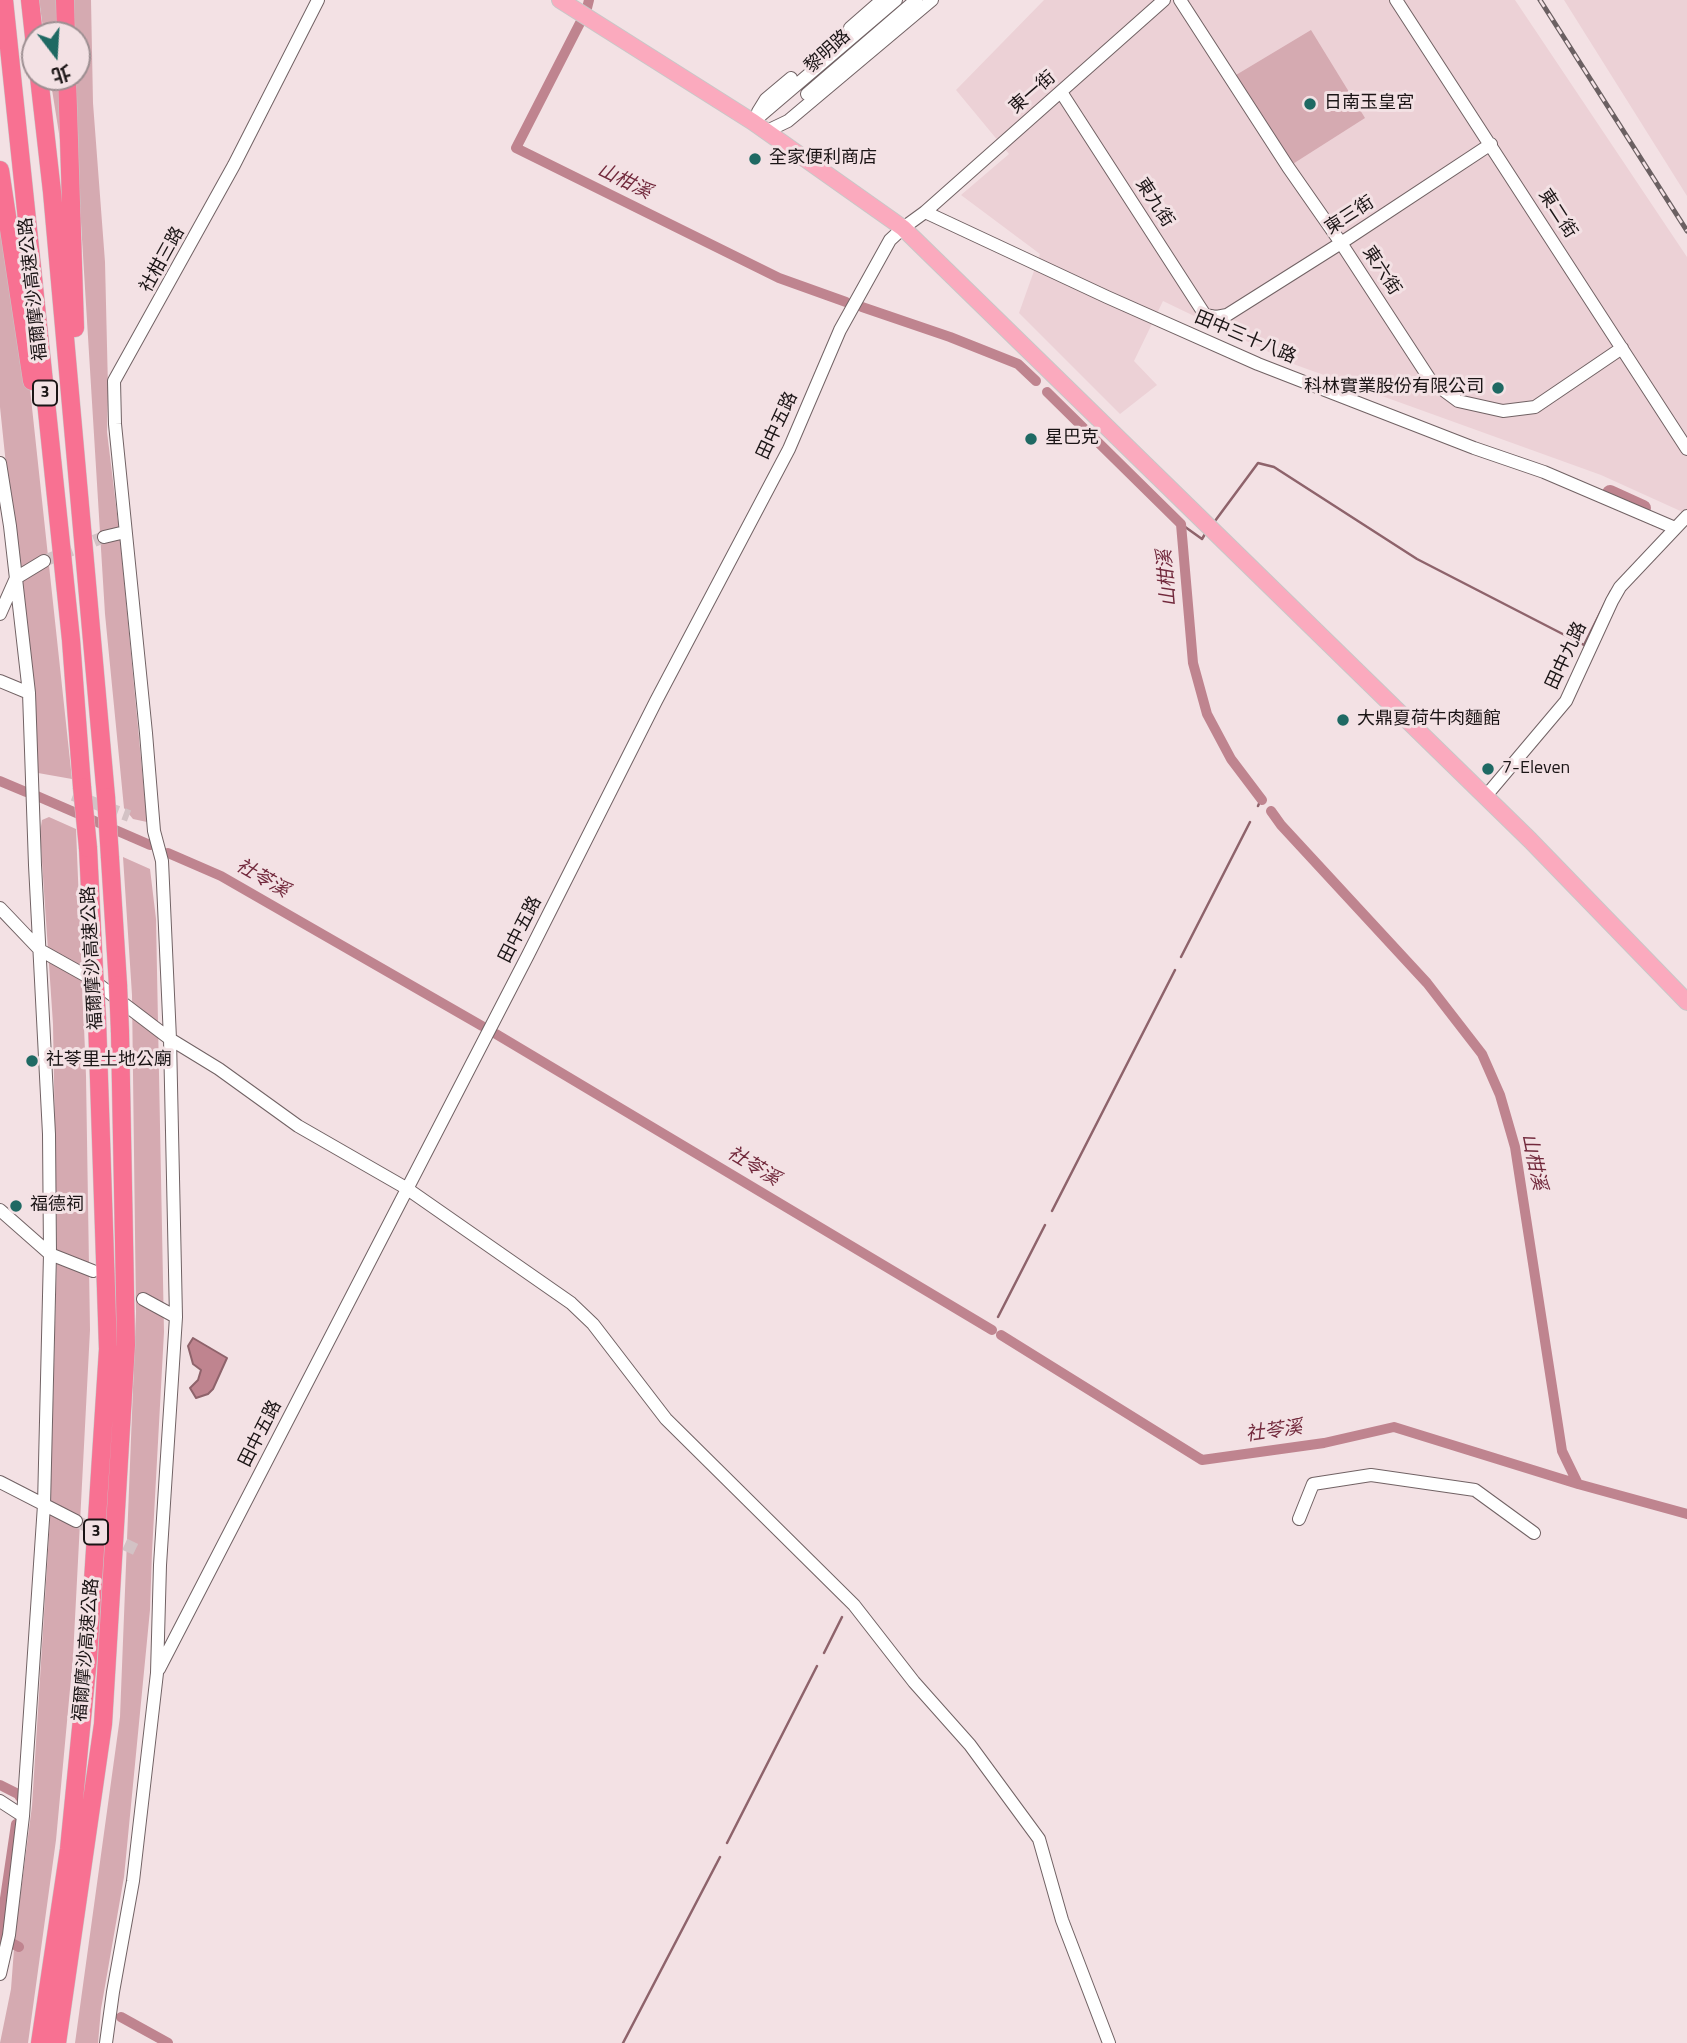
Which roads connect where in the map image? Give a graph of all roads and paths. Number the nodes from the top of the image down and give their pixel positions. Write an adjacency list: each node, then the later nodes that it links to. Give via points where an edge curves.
1 (4, 0): 36 (highway, 福爾摩沙高速公路 / 3)
2 (30, 0): 14 (highway)
3 (65, 0): 15 (highway)
4 (318, 0): 32 (street, 社柑三路, via 234,166 114,381)
5 (560, 0): 19 (main road)
6 (882, 0): 19 (street, via 766,99)
7 (896, 0): 19 (street, 黎明路)
8 (918, 0): 13 (street); 19 (street, 黎明路)
9 (932, 0): 13 (street)
10 (1164, 0): 18 (street, 東一街)
11 (1180, 0): 24 (street, 東六街)
12 (1396, 0): 20 (street, 東二街)
13 (912, 15): 19 (street, via 788,121)
14 (32, 21)
15 (66, 21)
16 (41, 91): 30 (highway, 福爾摩沙高速公路 / 3)
17 (67, 91): 30 (highway)
18 (1061, 92): 22 (street, 東一街); 25 (street, 東九街, via 1205,315)
19 (759, 127): 23 (main road)
20 (1490, 144): 24 (street, 東三街); 26 (street, 東二街)
21 (0, 170): 36 (highway)
22 (925, 212): 23 (street, 田中五路); 31 (street, 田中三十八路, via 1258,364 1544,472)
23 (903, 228): 40 (main road); 45 (street, 田中五路, via 890,240 840,330 789,449)
24 (1341, 243): 25 (street, 東三街); 26 (street, 東六街, via 1431,380 1458,401 1503,411 1535,407)
25 (1227, 315)
26 (1622, 348): 27 (street, 東二街)
27 (1687, 449)
28 (0, 463): 35 (street)
29 (1687, 516): 31 (street, 田中九路)
30 (81, 527): 62 (highway, 福爾摩沙高速公路 / 3, bridge, via 118,985 125,1345 104,1710)
31 (1675, 528): 40 (street, 田中九路, via 1620,587 1566,701)
32 (125, 532): 33 (street); 44 (street, 社柑三路, via 154,831 162,861)
33 (104, 537)
34 (44, 561): 35 (street)
35 (16, 578): 37 (street); 39 (street)
36 (67, 607): 61 (highway, 福爾摩沙高速公路 / 3, bridge, via 88,848 108,1349 88,1658 69,1849)
37 (0, 614)
38 (0, 681): 39 (street)
39 (29, 693): 42 (street)
40 (1485, 797): 43 (main road)
41 (0, 908): 42 (street)
42 (40, 950): 44 (street, via 90,978); 47 (street)
43 (1687, 1002)
44 (170, 1038): 45 (street, via 298,1126); 50 (street, 社柑三路)
45 (406, 1188): 56 (street, 田中五路); 64 (street, via 571,1303 593,1324 666,1419 854,1605 970,1745 1039,1839 1062,1920)
46 (0, 1210): 47 (street)
47 (50, 1254): 48 (street); 52 (street)
48 (93, 1271)
49 (143, 1299): 50 (street)
50 (176, 1317): 56 (street, 社柑三路)
51 (0, 1482): 52 (street)
52 (44, 1505): 54 (street); 58 (street)
53 (1299, 1519): 55 (street, via 1312,1484 1371,1475 1475,1490)
54 (76, 1521)
55 (1534, 1533)
56 (157, 1673): 63 (street, 社柑三路, via 133,1881)
57 (0, 1801): 58 (street)
58 (23, 1816): 59 (street, via 9,1935)
59 (1, 1963): 60 (street)
60 (0, 1975)
61 (40, 2043)
62 (58, 2043)
63 (106, 2043)
64 (1109, 2043)

